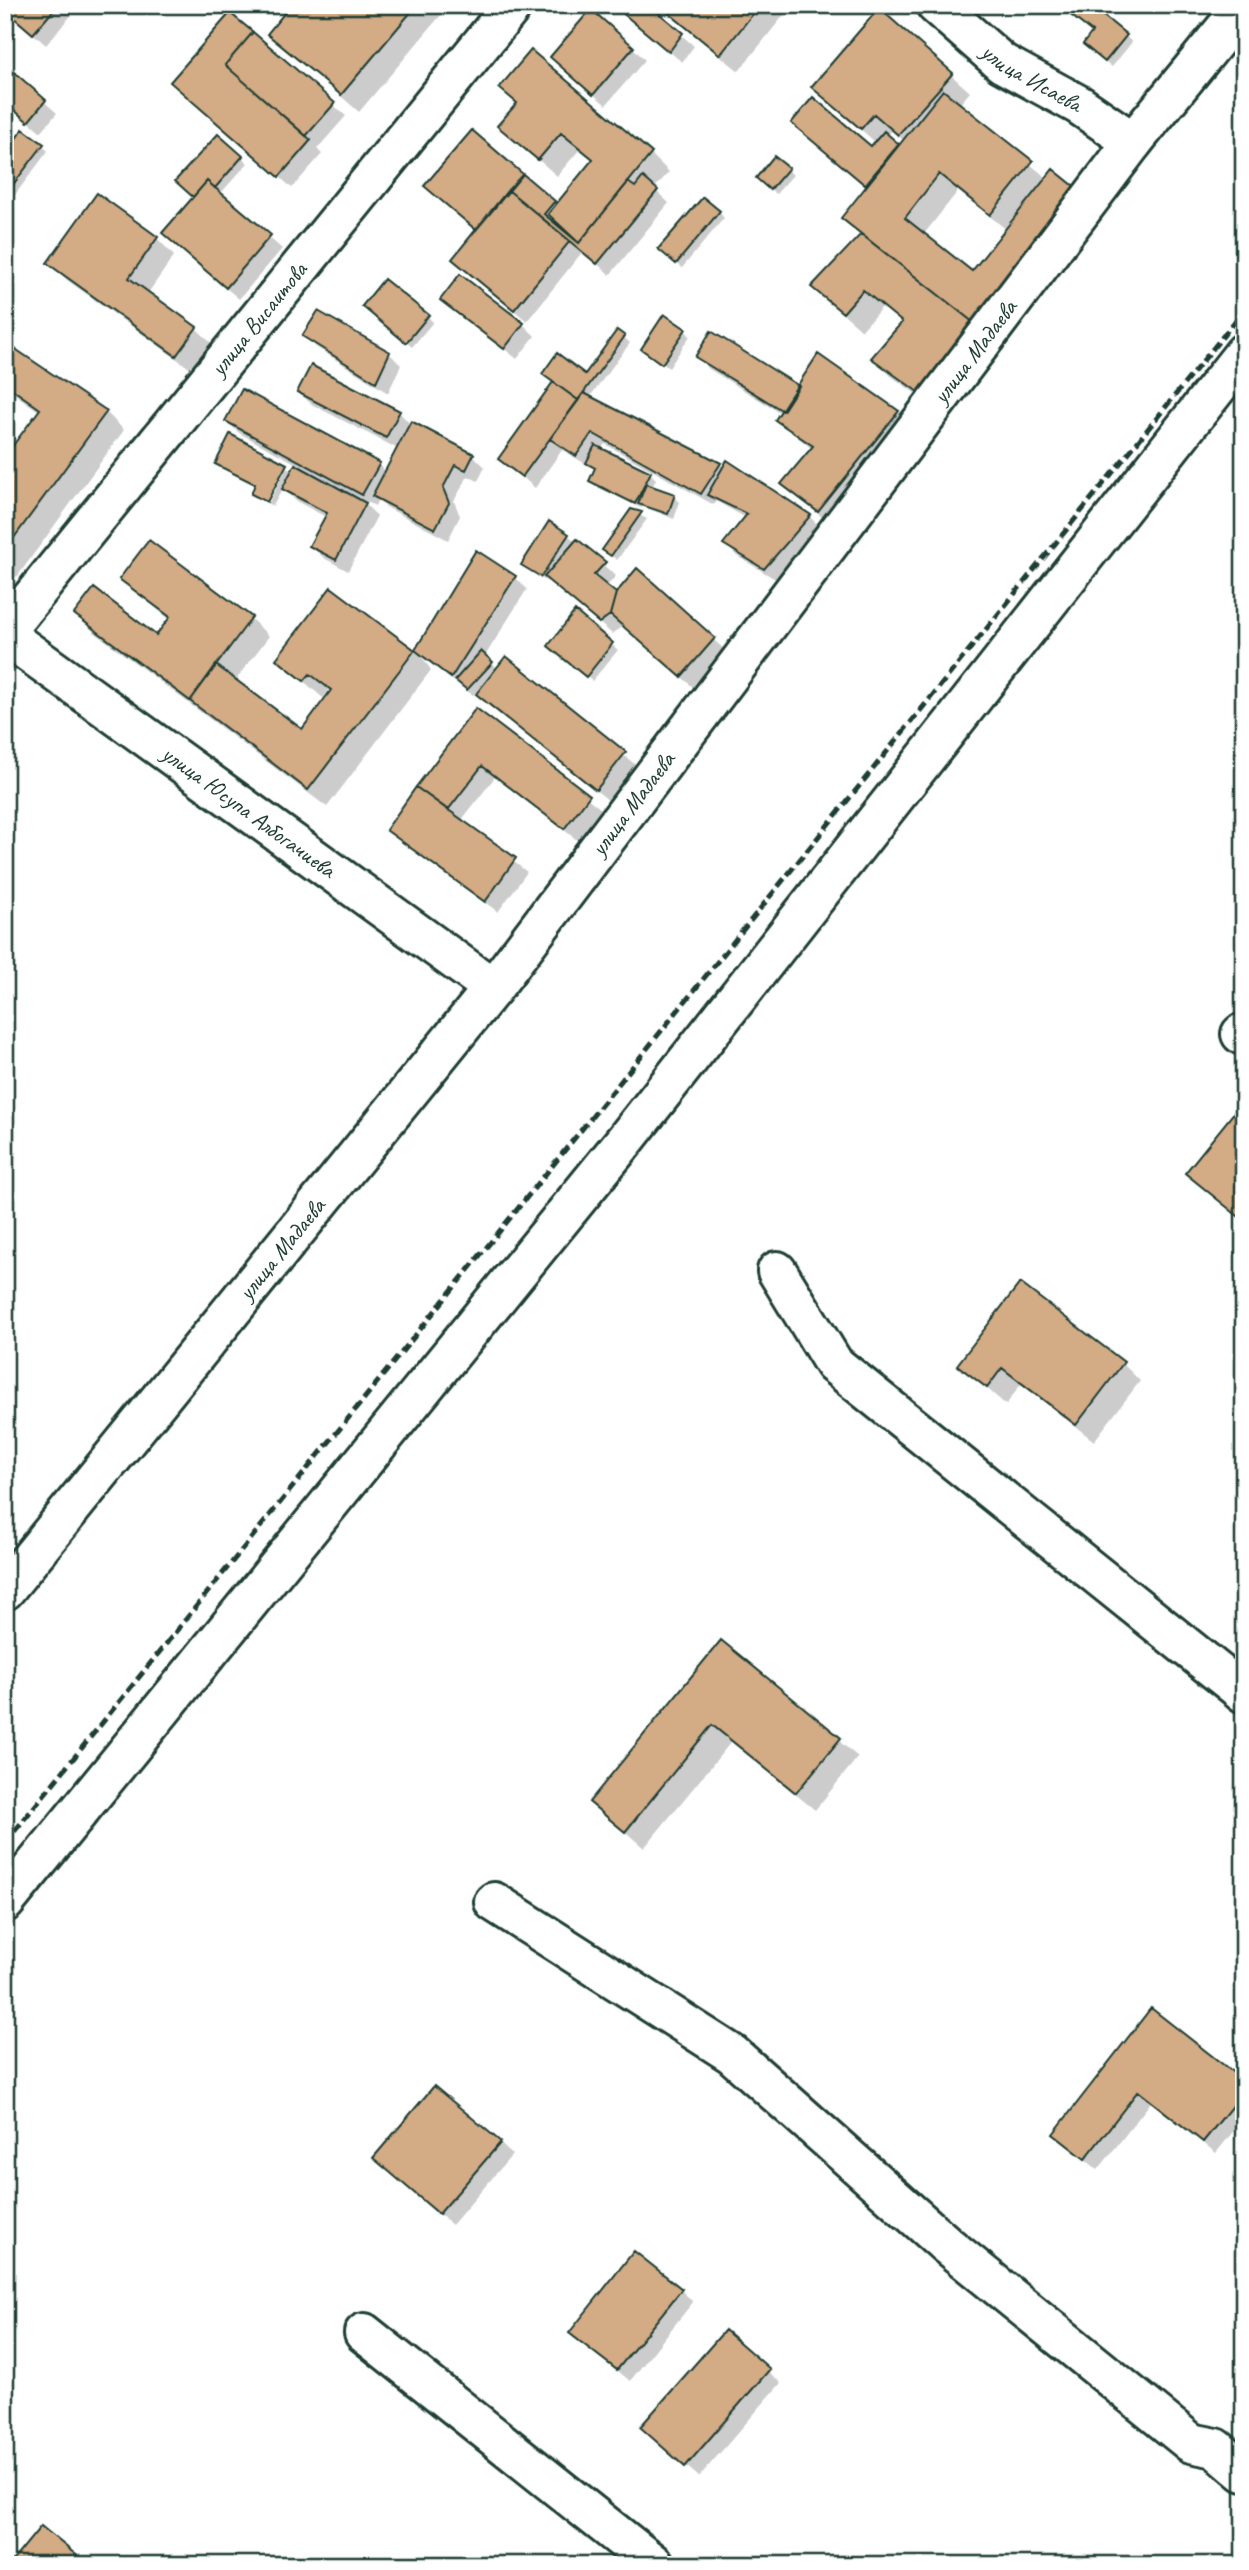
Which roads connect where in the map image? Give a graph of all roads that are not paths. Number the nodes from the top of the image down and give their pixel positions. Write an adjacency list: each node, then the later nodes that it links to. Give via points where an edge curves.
1 (513, 5): 6 (street, улица Висаитова)
2 (936, 5): 4 (street, улица Исаева, via 1002,63 1079,104)
3 (1244, 6): 4 (street, улица Мадаева)
4 (1133, 142): 7 (street, улица Мадаева)
5 (1244, 353): 11 (street, via 626,1139)
6 (5, 633): 7 (street, улица Юсупа Албогачиева)
7 (493, 988): 9 (street, улица Мадаева)
8 (777, 1271): 10 (street, via 834,1364)
9 (5, 1590)
10 (1244, 1693)
11 (5, 1902)
12 (494, 1902): 14 (street, via 732,2054 948,2246 1191,2443 1216,2448)
13 (363, 2333): 15 (street)
14 (1244, 2472)
15 (655, 2565)

